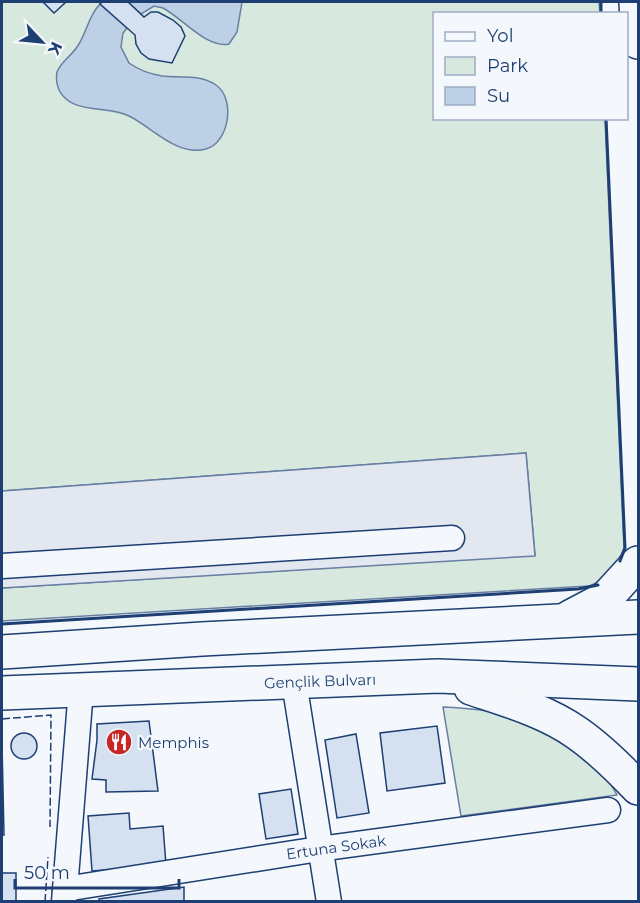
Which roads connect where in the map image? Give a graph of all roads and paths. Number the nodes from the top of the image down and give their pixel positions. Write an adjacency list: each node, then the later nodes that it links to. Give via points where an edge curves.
1 (636, 2): 2 (highway)
2 (639, 42)
3 (452, 538): 5 (street)
4 (639, 563): 7 (highway, via 606,598)
5 (2, 566)
6 (639, 617): 7 (highway)
7 (561, 622): 8 (highway)
8 (2, 652)
9 (438, 676): 10 (highway, Gençlik Bulvarı); 11 (highway, Gençlik Bulvarı); 14 (highway, via 540,712 575,731)
10 (294, 682): 12 (highway, Gençlik Bulvarı); 16 (street)
11 (639, 684)
12 (81, 689): 13 (highway, Gençlik Bulvarı); 17 (street)
13 (2, 693)
14 (639, 788)
15 (608, 810): 16 (street, Ertuna Sokak)
16 (319, 849): 17 (street, Ertuna Sokak); 18 (street)
17 (65, 896)
18 (329, 902)

